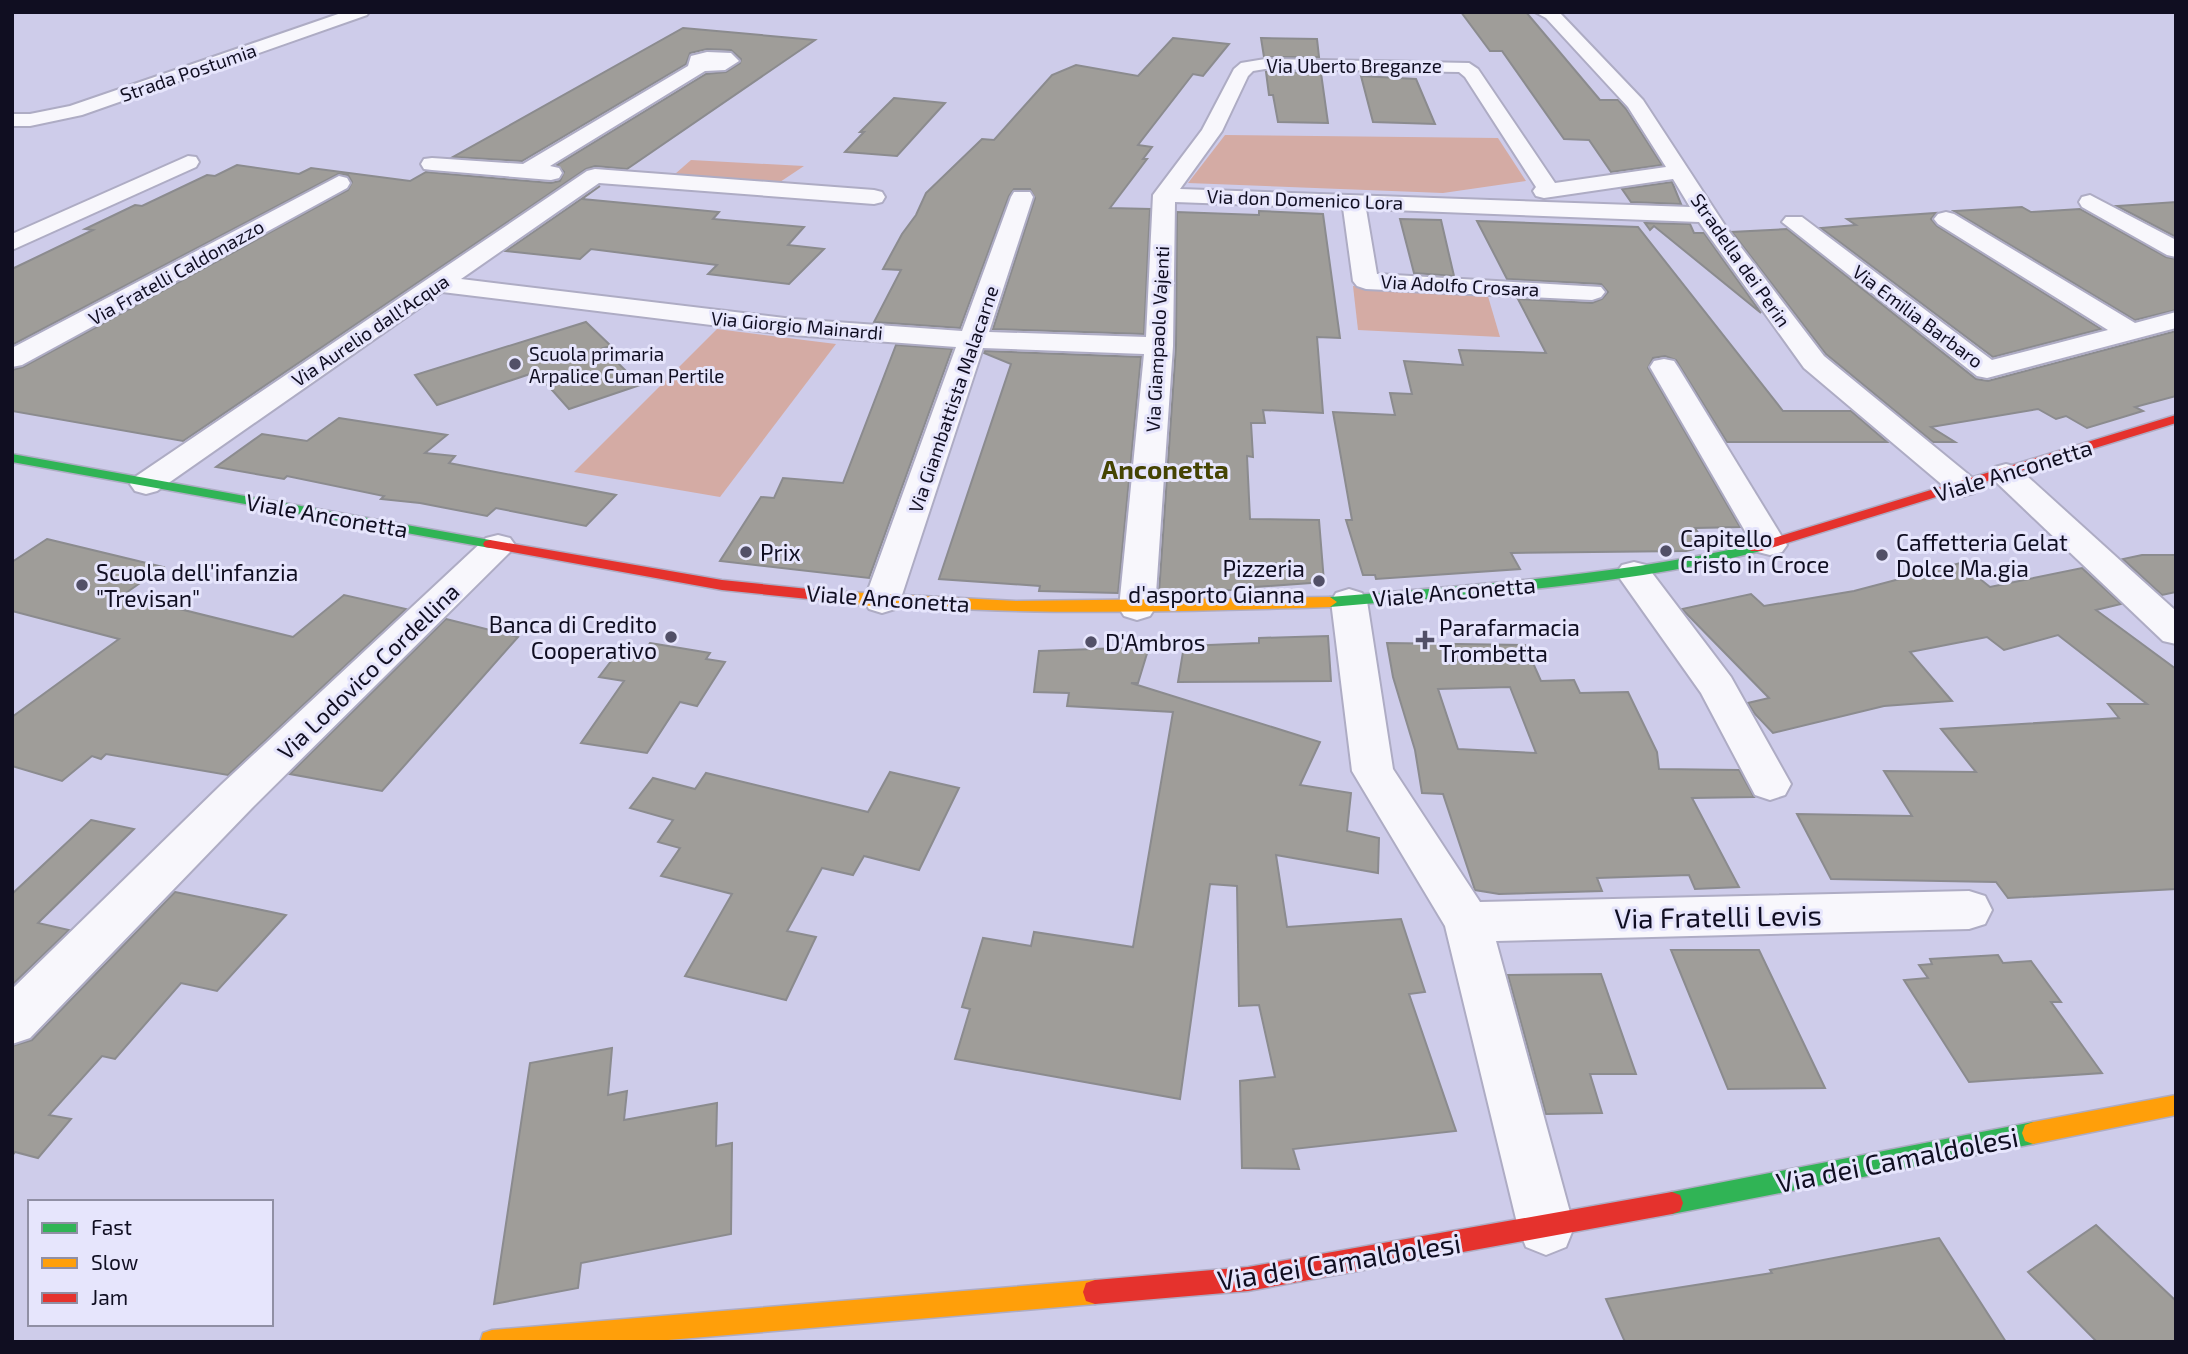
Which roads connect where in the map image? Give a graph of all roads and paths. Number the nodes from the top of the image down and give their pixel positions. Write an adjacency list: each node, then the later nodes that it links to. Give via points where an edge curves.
1 (360, 12): 4 (street, Strada Postumia, via 75,111)
2 (1543, 12): 8 (street, Stradella dei Perin, via 1552,15 1636,104)
3 (700, 66): 7 (street)
4 (12, 120)
5 (188, 162): 21 (street)
6 (432, 164): 7 (street)
7 (527, 171): 9 (street)
8 (1680, 172): 11 (street, Via don Domenico Lora); 18 (street, Stradella dei Perin)
9 (595, 176): 13 (street); 23 (street, Via Aurelio dall'Acqua)
10 (339, 183): 29 (street, Via Fratelli Caldonazzo)
11 (1549, 190): 12 (street, Via Uberto Breganze, via 1472,73 1463,67 1265,64 1240,73 1212,131); 17 (street, Via don Domenico Lora)
12 (1164, 195): 15 (street, Via don Domenico Lora); 28 (street, Via Giampaolo Vajenti)
13 (874, 197)
14 (1022, 197): 27 (street, Via Giambattista Malacarne)
15 (1353, 201): 17 (street, Via don Domenico Lora); 24 (street, Via Adolfo Crosara, via 1366,281)
16 (2090, 202): 22 (street)
17 (1446, 204): 18 (street, Via don Domenico Lora)
18 (1708, 215): 35 (street, Stradella dei Perin, via 1814,362)
19 (1946, 219): 26 (street)
20 (1794, 222): 26 (street, Via Emilia Barbaro, via 1987,370)
21 (12, 243)
22 (2176, 250)
23 (437, 284): 27 (street, Via Giorgio Mainardi, via 793,327); 34 (street, Via Aurelio dall'Acqua)
24 (1592, 292)
25 (2176, 320): 26 (street, Via Emilia Barbaro)
26 (2131, 332)
27 (974, 340): 28 (street, Via Giorgio Mainardi); 39 (street, Via Giambattista Malacarne)
28 (1159, 346): 41 (street, Via Giampaolo Vajenti)
29 (12, 359)
30 (1664, 367): 37 (street)
31 (2176, 419): 33 (main road, Viale Anconetta)
32 (14, 459): 34 (main road, Viale Anconetta)
33 (2006, 474): 35 (main road, Viale Anconetta); 42 (street)
34 (146, 484): 36 (main road, Viale Anconetta)
35 (1963, 486): 37 (main road, Viale Anconetta)
36 (498, 545): 39 (main road, Viale Anconetta, via 722,585); 46 (street, Via Lodovico Cordellina, via 237,796)
37 (1770, 545): 38 (main road, Viale Anconetta)
38 (1634, 573): 40 (main road, Viale Anconetta); 43 (street, via 1717,687)
39 (882, 601): 41 (main road, Viale Anconetta)
40 (1349, 601): 41 (main road, Viale Anconetta); 45 (street, via 1374,771)
41 (1138, 608)
42 (2176, 632)
43 (1770, 784)
44 (1969, 910): 45 (street, Via Fratelli Levis)
45 (1467, 922): 48 (street)
46 (12, 1022)
47 (2176, 1105): 48 (main road, Via dei Camaldolesi)
48 (1546, 1227): 49 (main road, Via dei Camaldolesi, via 1248,1279)
49 (492, 1342)

